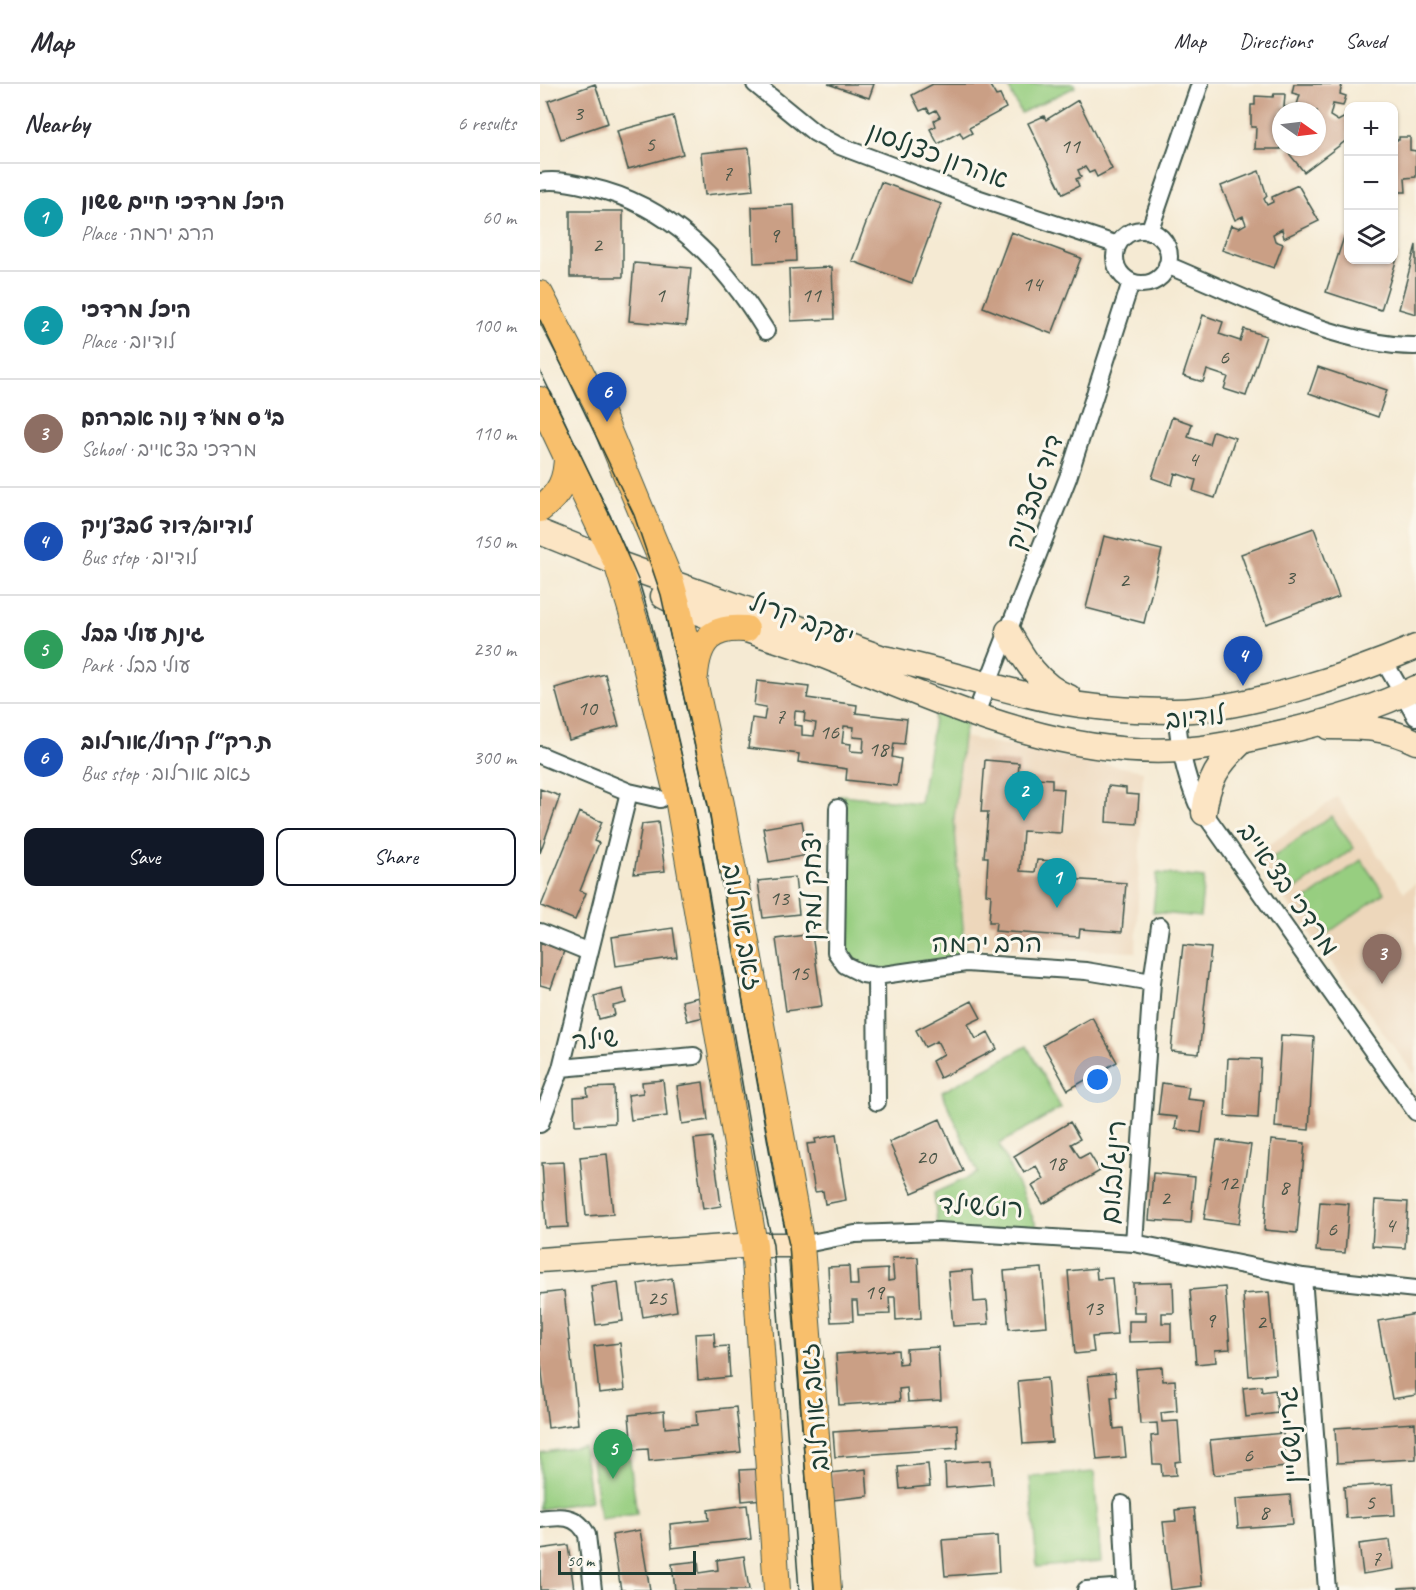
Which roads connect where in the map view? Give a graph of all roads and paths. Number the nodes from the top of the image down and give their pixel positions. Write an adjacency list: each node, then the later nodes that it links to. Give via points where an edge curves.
1 (755, 84): 5 (street, אהרון כצנלסון, via 815,133 837,145)
2 (1200, 84): 4 (street)
3 (540, 182): 9 (street, via 573,183 619,193 655,212 691,237 721,266)
4 (1149, 232): 5 (street, via 1132,232); 6 (street, via 1166,245)
5 (1118, 245): 7 (street, via 1118,270)
6 (1167, 265): 7 (street, via 1159,279 1148,284); 10 (street, via 1316,326 1358,339)
7 (1131, 282): 18 (street, דוד טבצ'ניק, via 1070,475)
8 (540, 294): 16 (main road, זאב אורלוב, via 597,404)
9 (766, 331)
10 (1416, 346)
11 (540, 400): 12 (main road, זאב אורלוב)
12 (567, 455): 13 (main road, via 560,491); 15 (main road, זאב אורלוב)
13 (540, 508)
14 (540, 532): 15 (main road, יעקב קרול)
15 (617, 563): 16 (main road, יעקב קרול, via 639,582); 48 (main road, זאב אורלוב, via 678,798)
16 (674, 593): 17 (main road, יעקב קרול); 21 (main road, יעקב קרול, via 883,658); 23 (main road, זאב אורלוב)
17 (746, 629): 23 (main road, via 726,628 705,641 696,660); 26 (main road, יעקב קרול)
18 (1008, 630): 21 (street, דוד טבצ'ניק); 24 (main road, via 1026,663 1041,680 1063,695)
19 (1416, 647): 20 (main road, לודיוב)
20 (1384, 661): 22 (street); 25 (main road, לודיוב, via 1243,702)
21 (987, 683): 24 (main road, לודיוב, via 1051,700); 26 (street, דוד טבצ'ניק)
22 (1409, 691): 27 (street); 28 (main road, לודיוב)
23 (695, 693): 49 (main road, זאב אורלוב, via 721,804)
24 (1094, 706): 25 (main road, לודיוב)
25 (1176, 711): 31 (street, מרדכי בצ'אייב)
26 (975, 716): 31 (main road, לודיוב, via 1101,746)
27 (1416, 717)
28 (1308, 727): 29 (main road, לודיוב); 30 (main road, via 1387,729)
29 (1243, 741): 31 (main road, לודיוב); 36 (main road, via 1216,771 1207,789)
30 (1416, 742)
31 (1180, 750): 36 (street, מרדכי בצ'אייב, via 1187,781)
32 (540, 755): 33 (street)
33 (629, 792): 34 (street); 39 (street)
34 (660, 799)
35 (838, 808): 40 (street, יצחק למדן, via 836,952 845,965)
36 (1204, 813): 45 (street, מרדכי בצ'אייב)
37 (1160, 926): 41 (street, רינגלבלום)
38 (540, 932): 39 (street)
39 (589, 952): 43 (street)
40 (876, 976): 41 (street, הרב ירמה, via 966,963 1086,971); 44 (street)
41 (1152, 982): 47 (street, רינגלבלום)
42 (694, 1056): 43 (street, שילר)
43 (561, 1068): 46 (street, שילר)
44 (877, 1102)
45 (1416, 1112)
46 (540, 1124)
47 (1134, 1243): 49 (street, רוטשילד, via 938,1231 855,1234); 51 (street, רוטשילד)
48 (754, 1245): 49 (main road, רוטשילד); 50 (main road, רוטשילד); 56 (main road, זאב אורלוב)
49 (801, 1245): 57 (main road, זאב אורלוב)
50 (540, 1260)
51 (1303, 1277): 52 (street, רוטשילד); 59 (street, גרינשטיין)
52 (1416, 1289)
53 (1122, 1504): 58 (street, via 1126,1587)
54 (540, 1519): 55 (street, via 568,1518 584,1528)
55 (594, 1590)
56 (777, 1590)
57 (828, 1590)
58 (1086, 1590)
59 (1327, 1590)

